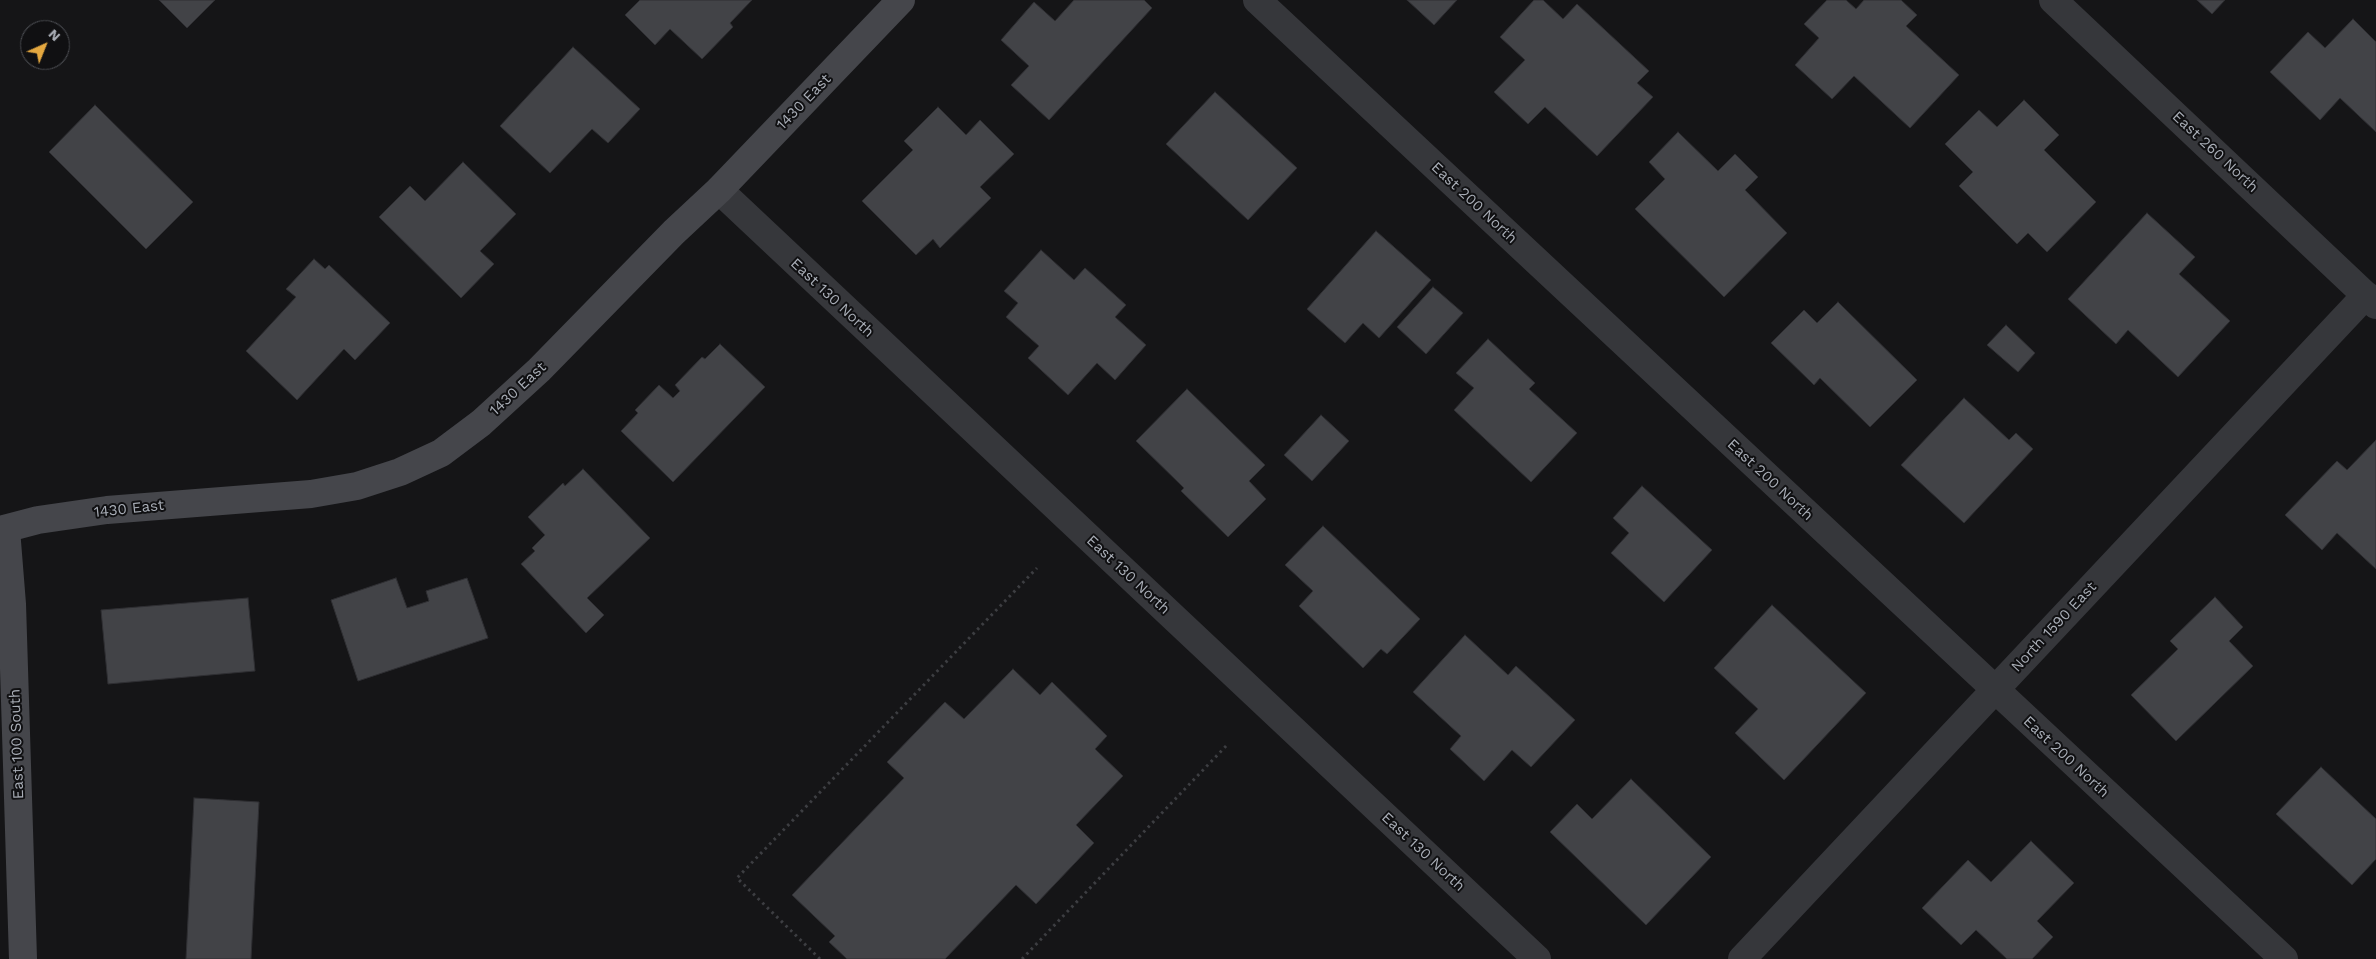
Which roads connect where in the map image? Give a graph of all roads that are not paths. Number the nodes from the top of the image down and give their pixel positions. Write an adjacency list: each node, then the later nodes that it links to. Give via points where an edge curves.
1 (901, 0): 4 (street, 1430 East)
2 (1257, 0): 7 (street, East 200 North)
3 (2053, 0): 5 (street, East 260 North)
4 (719, 190): 6 (street, 1430 East, via 481,424 441,453 400,472 357,486 311,494 107,510 38,520); 9 (street, East 130 North)
5 (2371, 300): 7 (street, North 1590 East)
6 (3, 530): 8 (street, East 100 South, via 12,604)
7 (1995, 691): 10 (street, North 1590 East); 11 (street, East 200 North)
8 (23, 959)
9 (1537, 959)
10 (1742, 959)
11 (2284, 959)

